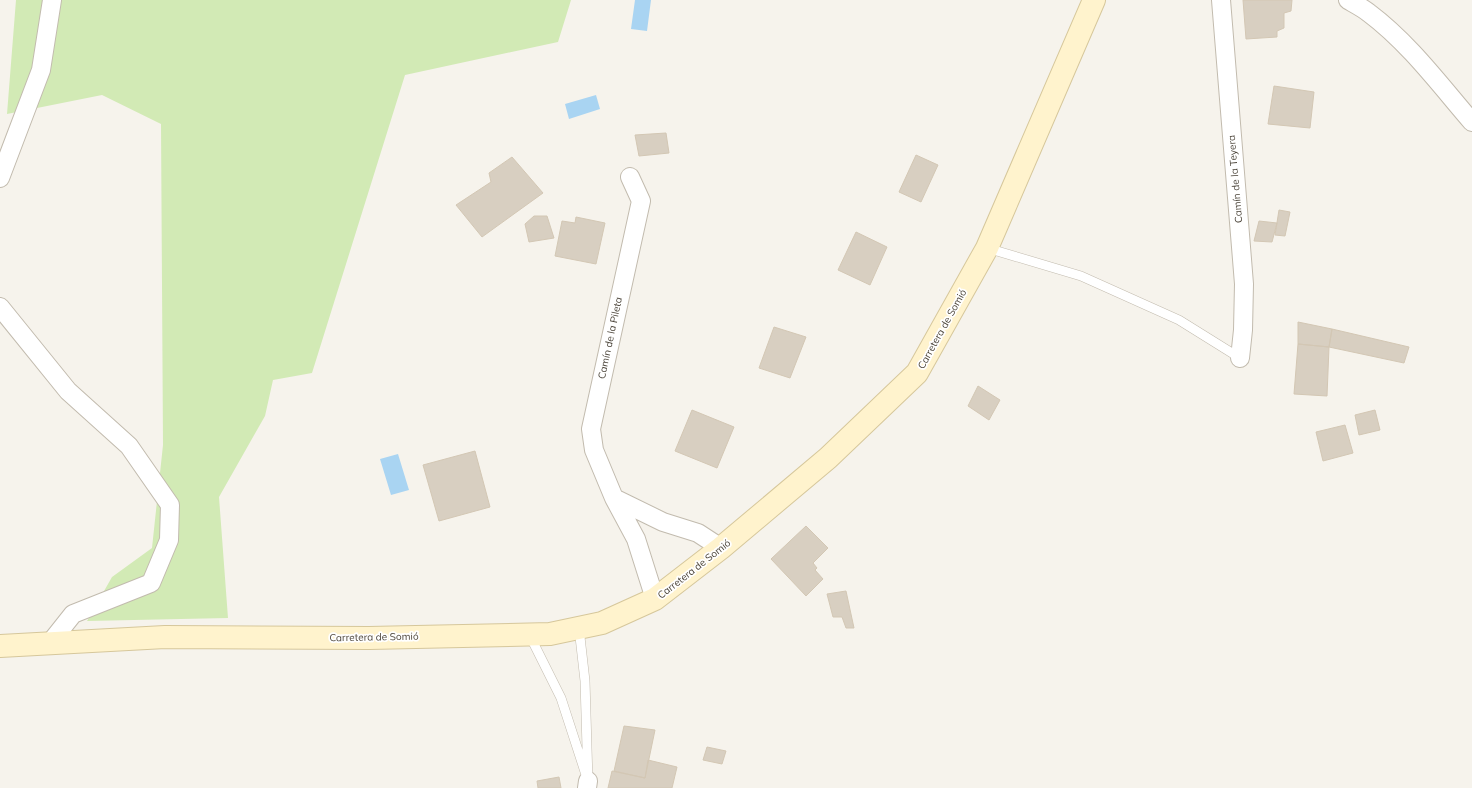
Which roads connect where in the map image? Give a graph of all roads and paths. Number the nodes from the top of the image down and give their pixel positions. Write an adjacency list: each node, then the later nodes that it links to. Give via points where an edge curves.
1 (52, 0): 7 (street, via 40,70)
2 (1094, 0): 8 (street, Carretera de Somió)
3 (1221, 0): 10 (street, Camín de la Teyera, via 1244,284)
4 (1348, 0): 5 (street, via 1386,27 1416,57)
5 (1472, 122)
6 (630, 177): 11 (street, Camín de la Pileta, via 640,201 591,429 594,450)
7 (0, 178)
8 (987, 248): 10 (lane, via 1081,276 1178,320); 12 (street, Carretera de Somió, via 917,373 828,458)
9 (0, 307): 16 (street, via 68,392 129,446 170,505 169,540 151,582 73,614)
10 (1240, 358)
11 (614, 498): 12 (street, via 663,522 698,533); 13 (street, Camín de la Pileta, via 636,539)
12 (721, 548): 13 (street, Carretera de Somió)
13 (655, 599): 14 (street, Carretera de Somió, via 602,623)
14 (579, 628): 15 (street, Carretera de Somió, via 550,634); 18 (lane, via 584,681)
15 (529, 634): 16 (street, Carretera de Somió, via 369,638 165,637); 18 (lane, via 561,698)
16 (50, 643): 17 (street, Carretera de Somió)
17 (0, 646)
18 (587, 785)

